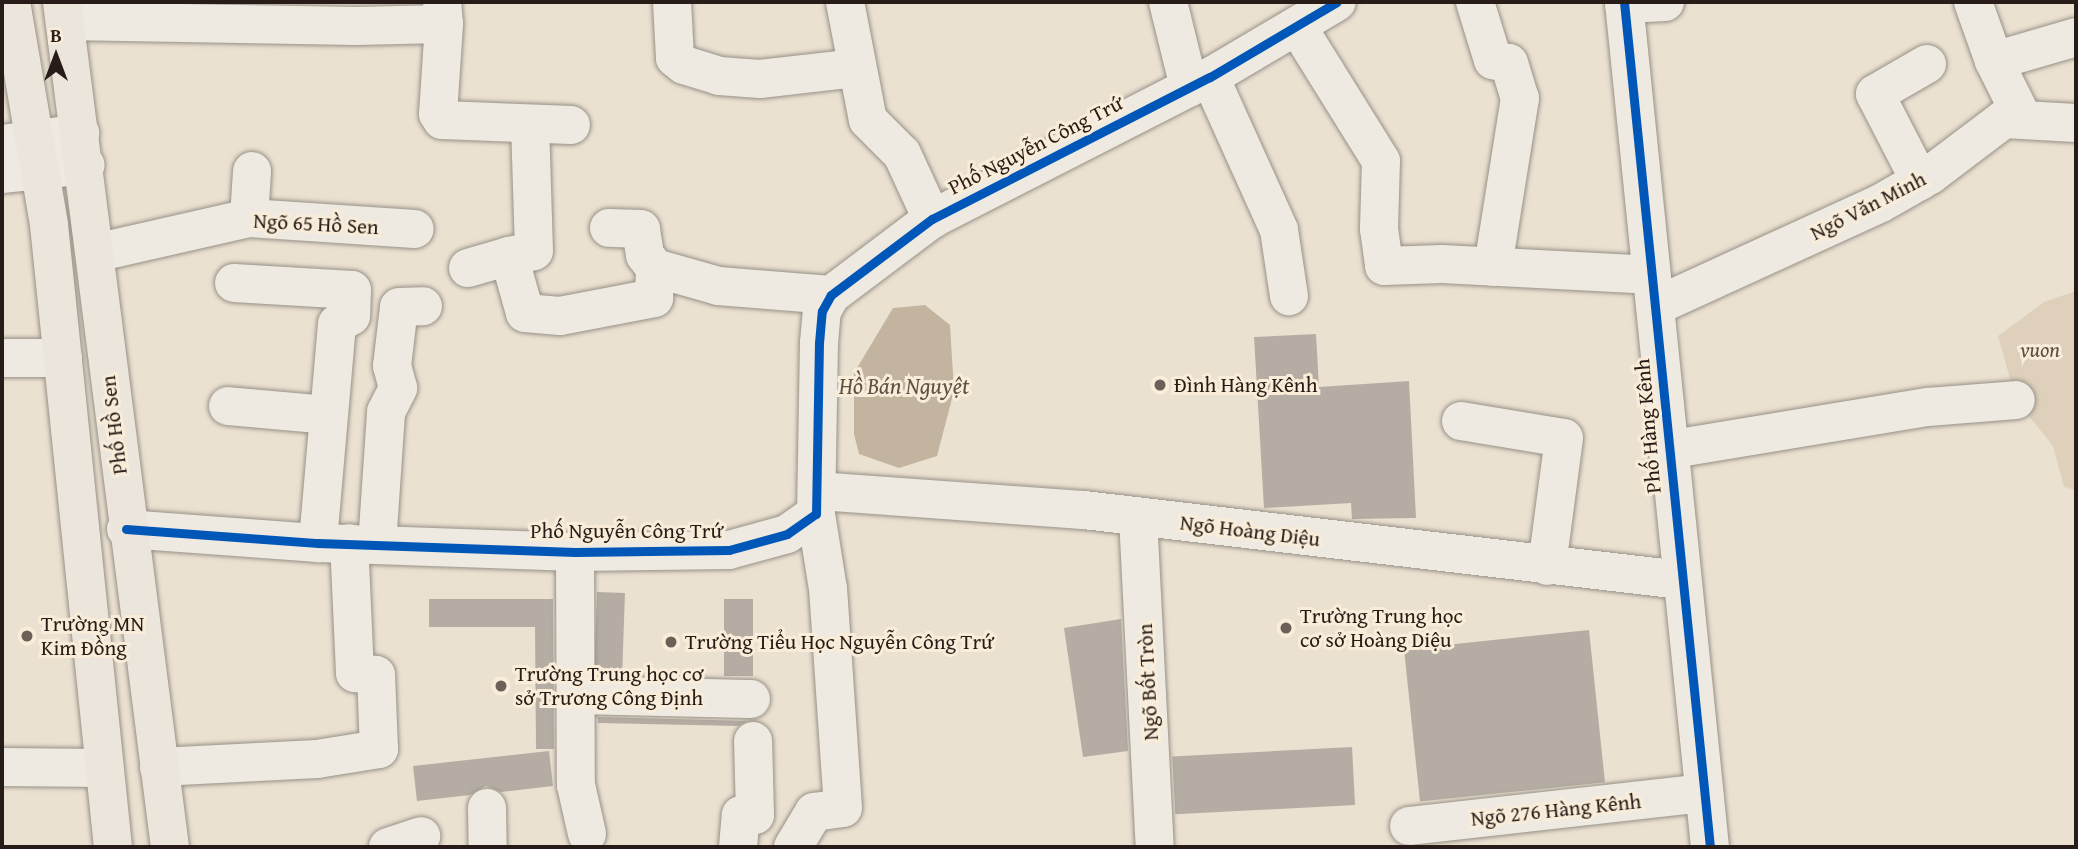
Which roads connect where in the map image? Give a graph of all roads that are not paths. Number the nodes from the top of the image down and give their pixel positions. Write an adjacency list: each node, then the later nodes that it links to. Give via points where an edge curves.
1 (11, 2): 23 (main road, Phố Hồ Sen)
2 (671, 2): 16 (street, via 675,58 684,65 719,76 760,79)
3 (845, 2): 16 (street)
4 (1168, 2): 17 (street)
5 (1336, 2): 12 (street, Phố Nguyễn Công Trứ)
6 (1475, 2): 33 (street, via 1493,60 1509,63 1520,98)
7 (1665, 2): 9 (street)
8 (1973, 2): 14 (street)
9 (1624, 3): 37 (street, Phố Hàng Kênh)
10 (64, 11): 11 (street, via 356,26); 22 (main road, Phố Hồ Sen)
11 (443, 13): 20 (street, via 438,114 442,120)
12 (1297, 26): 17 (street, Phố Nguyễn Công Trứ); 33 (street, via 1381,160 1379,229 1384,266)
13 (2076, 37): 14 (street)
14 (1994, 61): 18 (street)
15 (1927, 64): 26 (street, via 1875,94)
16 (857, 68): 28 (street, via 868,120 902,154)
17 (1199, 82): 28 (street, Phố Nguyễn Công Trứ); 39 (street, via 1279,230)
18 (2023, 120): 19 (street, Ngõ Văn Minh); 26 (street, Ngõ Văn Minh, via 2004,119)
19 (2076, 122)
20 (530, 124): 21 (street); 32 (street, via 534,251)
21 (571, 125)
22 (83, 149): 23 (street); 31 (main road, Phố Hồ Sen)
23 (26, 152): 25 (street); 42 (main road, Phố Hồ Sen)
24 (252, 171): 27 (street)
25 (2, 174)
26 (1920, 181): 37 (street, Ngõ Văn Minh)
27 (249, 218): 30 (street, Ngõ 65 Hồ Sen); 31 (street, Ngõ 65 Hồ Sen)
28 (932, 219): 38 (street, Phố Nguyễn Công Trứ)
29 (608, 228): 35 (street, via 641,229 645,255)
30 (415, 229)
31 (94, 253): 50 (main road, Phố Hồ Sen)
32 (509, 256): 34 (street); 35 (street, via 525,313 560,316 654,298)
33 (1493, 267): 37 (street)
34 (468, 268)
35 (655, 268): 38 (street, via 718,286)
36 (234, 283): 45 (street, via 352,290 351,316 337,324)
37 (1652, 291): 47 (street, Phố Hàng Kênh)
38 (831, 295): 48 (street, via 822,311 819,343)
39 (1289, 296)
40 (423, 306): 51 (street, via 399,307 391,366 398,388 386,412)
41 (2, 358): 42 (street)
42 (63, 358): 60 (main road, Phố Hồ Sen)
43 (2016, 400): 47 (street, via 1928,407)
44 (228, 406): 45 (street)
45 (328, 415): 51 (street)
46 (1461, 421): 53 (street, via 1564,438)
47 (1667, 450): 54 (street, Phố Hàng Kênh)
48 (817, 503): 49 (street, Ngõ Hoàng Diệu); 52 (street, Phố Nguyễn Công Trứ, via 787,534 729,550); 69 (street, via 828,589 843,808 814,812)
49 (1138, 517): 53 (street, Ngõ Hoàng Diệu); 70 (street, Ngõ Bốt Tròn)
50 (126, 529): 51 (street, Phố Nguyễn Công Trứ); 59 (main road, Phố Hồ Sen)
51 (348, 544): 52 (street, Phố Nguyễn Công Trứ); 59 (street, via 355,673 376,675 379,749 317,759)
52 (575, 552): 55 (street)
53 (1547, 566): 54 (street, Ngõ Hoàng Diệu)
54 (1681, 580): 61 (street, Phố Hàng Kênh)
55 (576, 695): 56 (street); 64 (street, via 576,785)
56 (751, 699)
57 (753, 741): 68 (street, via 755,815 741,815)
58 (2, 767): 60 (street)
59 (159, 767): 66 (main road, Phố Hồ Sen)
60 (103, 768): 65 (main road, Phố Hồ Sen)
61 (1704, 793): 63 (street, Ngõ 276 Hàng Kênh); 71 (street, Phố Hàng Kênh)
62 (487, 808): 67 (street)
63 (1409, 826)
64 (587, 834)
65 (113, 847)
66 (170, 847)
67 (488, 847)
68 (738, 847)
69 (793, 847)
70 (1155, 847)
71 (1710, 847)

